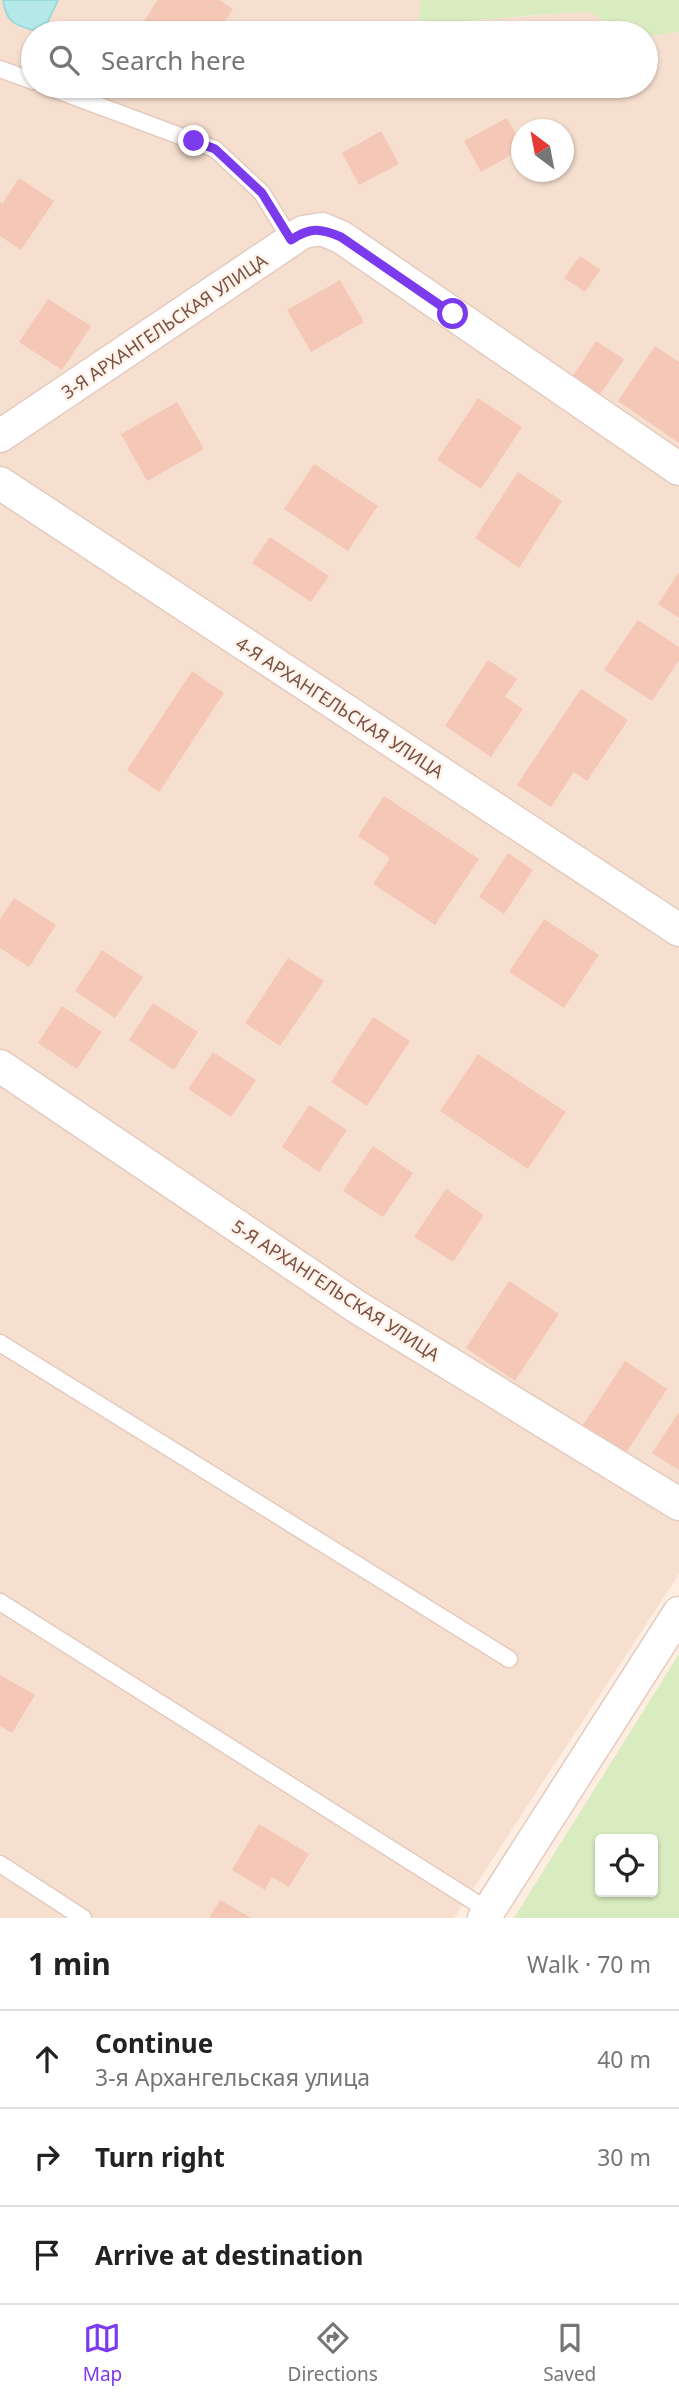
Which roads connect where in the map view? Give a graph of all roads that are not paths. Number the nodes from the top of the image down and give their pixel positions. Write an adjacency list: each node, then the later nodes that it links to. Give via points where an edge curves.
1 (0, 69): 2 (lane)
2 (21, 77)
3 (78, 98): 4 (lane, via 215,149 262,193)
4 (291, 240): 5 (street, 3-Я АРХАНГЕЛЬСКАЯ УЛИЦА); 6 (street, 3-Я АРХАНГЕЛЬСКАЯ УЛИЦА, via 303,232 323,229 341,237)
5 (0, 436)
6 (679, 469)
7 (0, 483): 8 (street, 4-Я АРХАНГЕЛЬСКАЯ УЛИЦА)
8 (679, 930)
9 (0, 1066): 11 (street, 5-Я АРХАНГЕЛЬСКАЯ УЛИЦА, via 357,1307)
10 (0, 1343): 14 (lane)
11 (679, 1504)
12 (0, 1602): 16 (lane)
13 (679, 1613): 16 (street)
14 (509, 1659)
15 (0, 1864): 17 (lane)
16 (487, 1914)
17 (83, 1918)

